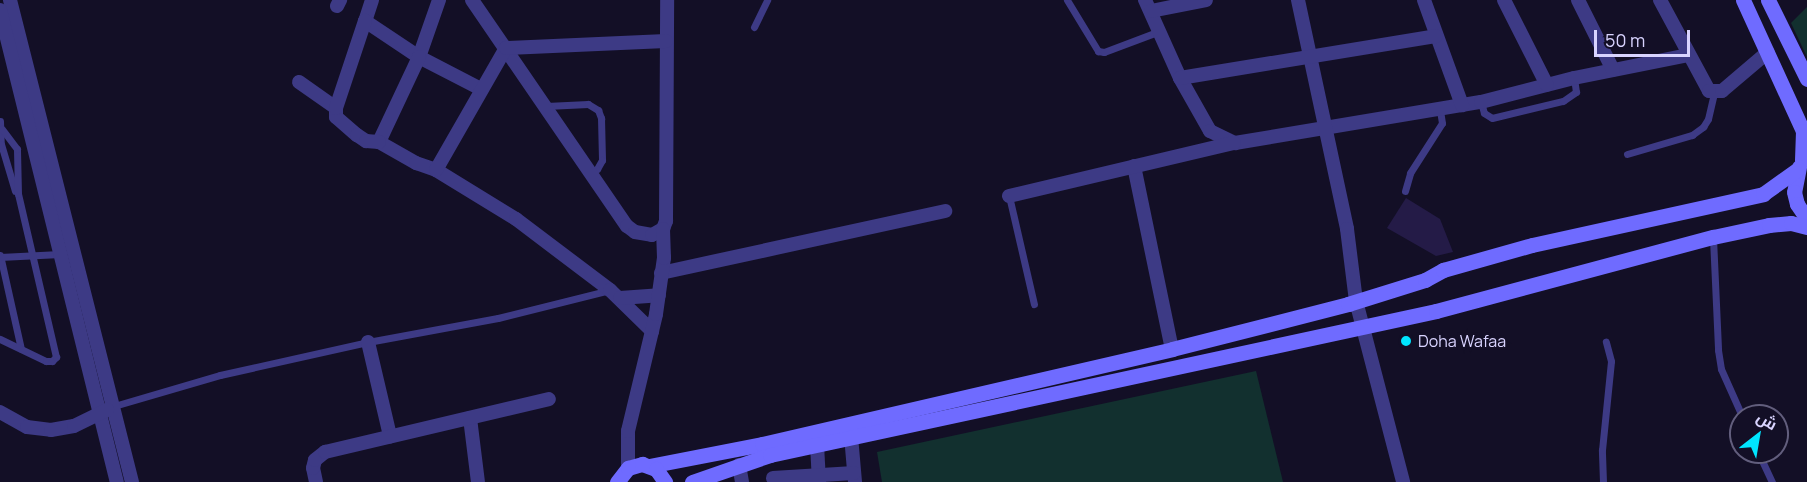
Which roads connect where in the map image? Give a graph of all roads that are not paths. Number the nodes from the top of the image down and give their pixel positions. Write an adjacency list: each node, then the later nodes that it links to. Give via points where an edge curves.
1 (10, 0): 58 (street)
2 (372, 0): 18 (street)
3 (439, 0): 27 (street)
4 (472, 0): 23 (street)
5 (667, 0): 22 (street)
6 (767, 0): 19 (lane)
7 (1068, 0): 20 (lane, via 1098,51)
8 (1206, 0): 16 (street)
9 (1298, 0): 26 (street)
10 (1424, 0): 21 (street)
11 (1504, 0): 33 (street)
12 (1578, 0): 28 (street)
13 (1660, 0): 25 (street)
14 (1743, 0): 24 (street)
15 (1768, 0): 31 (street)
16 (1148, 5): 20 (street)
17 (0, 10): 58 (street)
18 (365, 21): 27 (street); 39 (street)
19 (754, 27)
20 (1160, 31): 29 (street)
21 (1436, 36): 26 (street); 37 (street)
22 (666, 41): 23 (street); 56 (street)
23 (506, 48): 34 (street); 38 (street)
24 (1768, 52): 35 (street, via 1722,92); 46 (street, via 1803,131)
25 (1688, 54): 28 (street); 35 (street, via 1705,87)
26 (1309, 55): 29 (street); 42 (street)
27 (419, 57): 34 (street); 43 (street)
28 (1613, 70): 30 (street)
29 (1180, 78): 44 (street, via 1210,131)
30 (1574, 78): 33 (street); 36 (lane, via 1576,92 1563,101 1492,118 1484,113)
31 (1807, 79)
32 (299, 82): 39 (street)
33 (1547, 85): 36 (street)
34 (481, 89): 48 (street)
35 (1714, 93): 45 (lane, via 1708,119 1692,135)
36 (1481, 102): 37 (street)
37 (1462, 105): 40 (street)
38 (544, 106): 49 (street); 49 (lane, via 588,104 598,110 602,160)
39 (336, 108): 43 (street, via 336,117 357,135)
40 (1440, 110): 42 (street); 50 (lane, via 1442,123 1410,173)
41 (1, 125): 51 (lane, via 1,144); 51 (lane, via 18,153)
42 (1326, 129): 44 (street); 64 (street, via 1347,229)
43 (379, 142): 48 (street)
44 (1235, 143): 47 (street)
45 (1627, 154)
46 (1802, 161): 54 (street, via 1794,192); 64 (street, via 1763,194 1532,245 1443,270 1425,280)
47 (1134, 166): 52 (street); 72 (street)
48 (436, 170): 62 (street, via 516,219)
49 (590, 174): 56 (street, via 630,230 652,235)
50 (1405, 191)
51 (18, 194): 60 (lane)
52 (1009, 196): 65 (lane)
53 (945, 211): 61 (street)
54 (1807, 219)
55 (1807, 226): 57 (street, via 1768,225)
56 (663, 229): 61 (street)
57 (1713, 237): 66 (street); 74 (lane, via 1721,369)
58 (68, 254): 60 (lane); 75 (street); 77 (street)
59 (0, 256): 60 (lane); 71 (lane)
60 (33, 256): 71 (lane, via 56,357 49,362)
61 (662, 273): 63 (street)
62 (615, 294): 63 (street); 67 (street); 69 (lane)
63 (659, 295): 67 (street)
64 (1356, 301): 66 (street); 72 (street)
65 (1034, 304)
66 (1362, 327): 80 (street); 97 (street)
67 (652, 331): 86 (street)
68 (0, 339): 71 (lane)
69 (368, 342): 75 (lane, via 220,375); 79 (street)
70 (1606, 342): 98 (lane, via 1611,361 1602,450)
71 (21, 349)
72 (1172, 349): 85 (street, via 762,444)
73 (549, 399): 78 (street)
74 (1737, 404)
75 (114, 406): 77 (street); 91 (street)
76 (0, 412): 77 (street, via 27,427 51,430 74,426)
77 (99, 414): 90 (street)
78 (470, 418): 79 (street); 93 (street)
79 (390, 436): 92 (street, via 318,455 313,468)
80 (851, 436): 81 (street); 88 (street)
81 (817, 444): 82 (street); 87 (street)
82 (770, 456): 84 (street); 89 (street)
83 (1764, 464): 99 (lane)
84 (739, 465): 95 (street); 96 (street)
85 (649, 466): 86 (street, via 635,465); 94 (street)
86 (619, 478)
87 (819, 478): 88 (street); 89 (street)
88 (855, 478)
89 (774, 480)
90 (117, 482)
91 (132, 482)
92 (316, 482)
93 (478, 482)
94 (665, 482)
95 (692, 482)
96 (742, 482)
97 (1403, 482)
98 (1603, 482)
99 (1772, 482)

